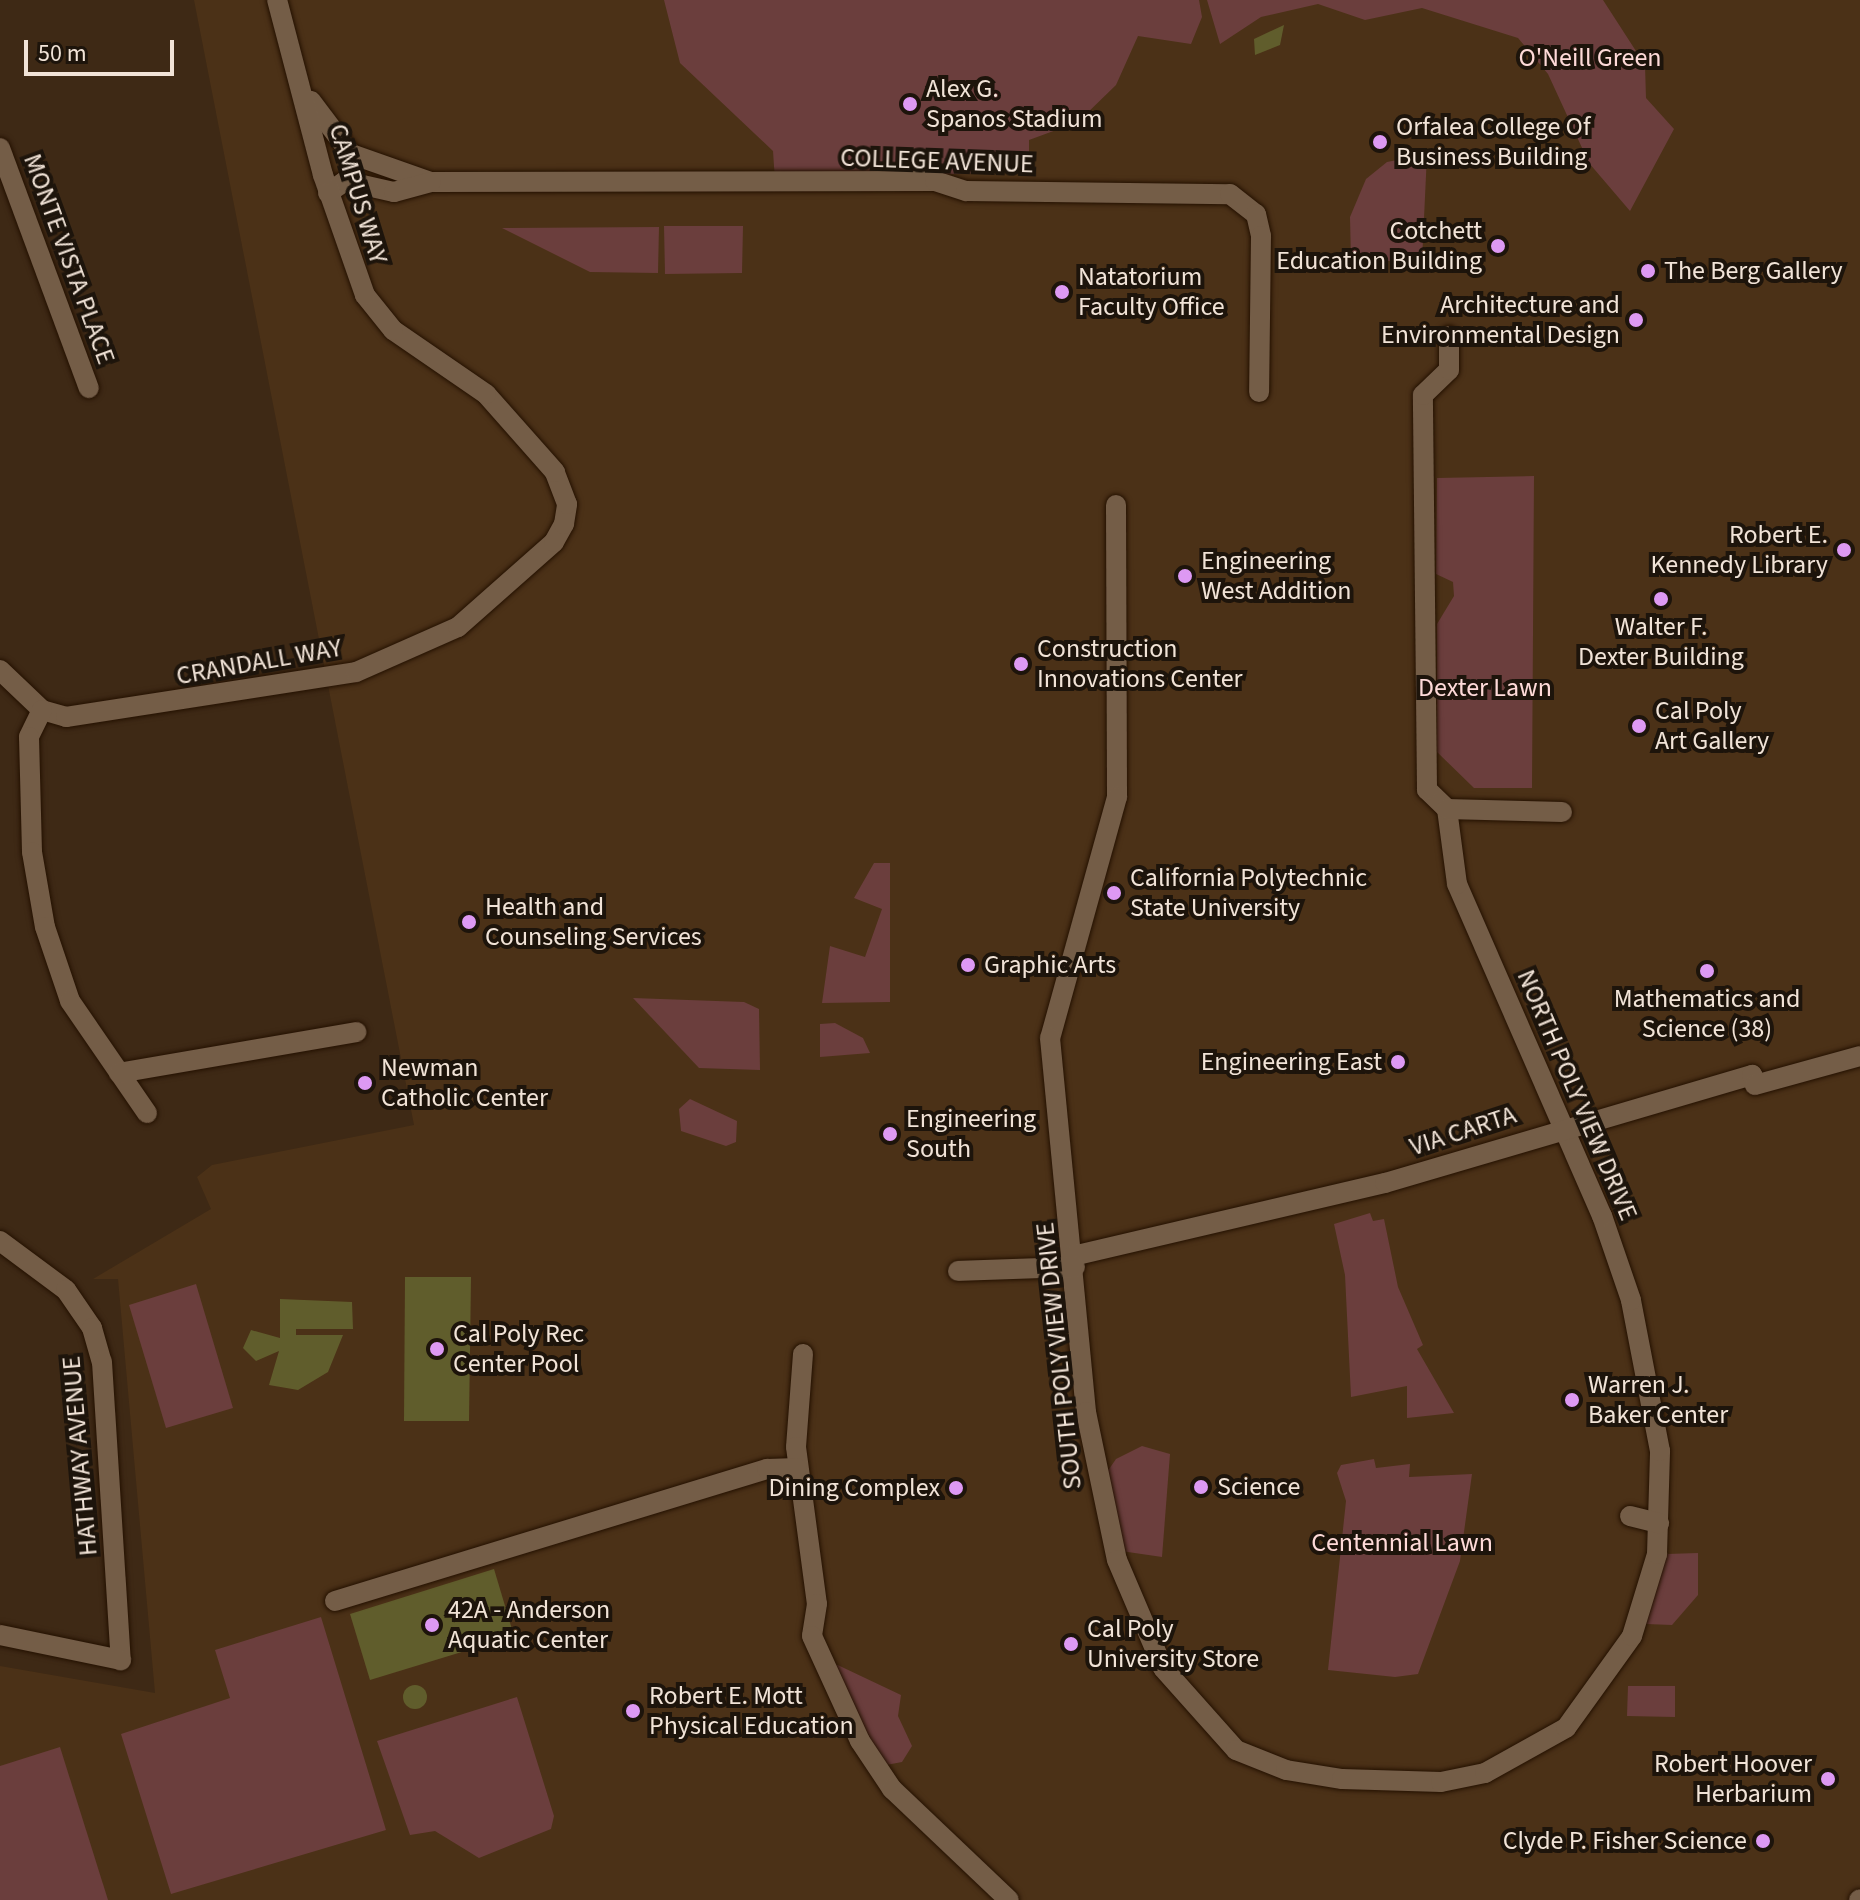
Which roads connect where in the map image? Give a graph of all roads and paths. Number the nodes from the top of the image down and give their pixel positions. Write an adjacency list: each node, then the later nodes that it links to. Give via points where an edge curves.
1 (277, 0): 2 (street, CAMPUS WAY)
2 (295, 69): 4 (street, COLLEGE AVENUE, via 322,123 351,154); 5 (street, CAMPUS WAY)
3 (0, 148): 7 (street, MONTE VISTA PLACE)
4 (431, 182): 5 (street, COLLEGE AVENUE, via 394,192 345,181); 8 (street, COLLEGE AVENUE, via 935,181 966,191 1230,194 1256,214 1261,236)
5 (328, 193): 9 (street, CAMPUS WAY, via 365,295 393,330)
6 (1449, 336): 13 (street, NORTH POLY VIEW DRIVE, via 1449,370 1423,395 1427,790)
7 (89, 388)
8 (1259, 392)
9 (486, 394): 12 (street, CRANDALL WAY, via 555,472 567,504 554,542 458,627 417,650 335,677 96,716)
10 (1116, 505): 21 (street, SOUTH POLY VIEW DRIVE, via 1117,797 1050,1038)
11 (0, 670): 12 (street)
12 (42, 710): 17 (street, via 29,737 32,852 45,927 70,1001)
13 (1447, 809): 14 (street); 19 (street, NORTH POLY VIEW DRIVE, via 1457,884)
14 (1562, 812)
15 (356, 1032): 17 (street)
16 (1860, 1056): 19 (street, VIA CARTA, via 1755,1085 1752,1075)
17 (119, 1073): 18 (street)
18 (147, 1113)
19 (1565, 1127): 21 (street, VIA CARTA, via 1385,1183); 26 (street, NORTH POLY VIEW DRIVE, via 1631,1300 1660,1451)
20 (0, 1241): 28 (street, HATHWAY AVENUE, via 66,1290 92,1328 102,1362 121,1660)
21 (1074, 1261): 22 (street, VIA CARTA); 29 (street, SOUTH POLY VIEW DRIVE, via 1086,1412 1105,1519 1141,1624 1200,1718 1236,1750 1286,1770 1342,1779 1441,1782)
22 (958, 1271)
23 (803, 1354): 24 (street)
24 (797, 1468): 27 (street, via 767,1469); 30 (street, via 817,1604 812,1636 860,1741)
25 (1630, 1516): 26 (street)
26 (1659, 1523): 29 (street, NORTH POLY VIEW DRIVE, via 1647,1598 1611,1673 1566,1728)
27 (335, 1601)
28 (0, 1635)
29 (1503, 1766)
30 (892, 1789): 31 (street); 32 (street)
31 (874, 1799)
32 (1009, 1900)

